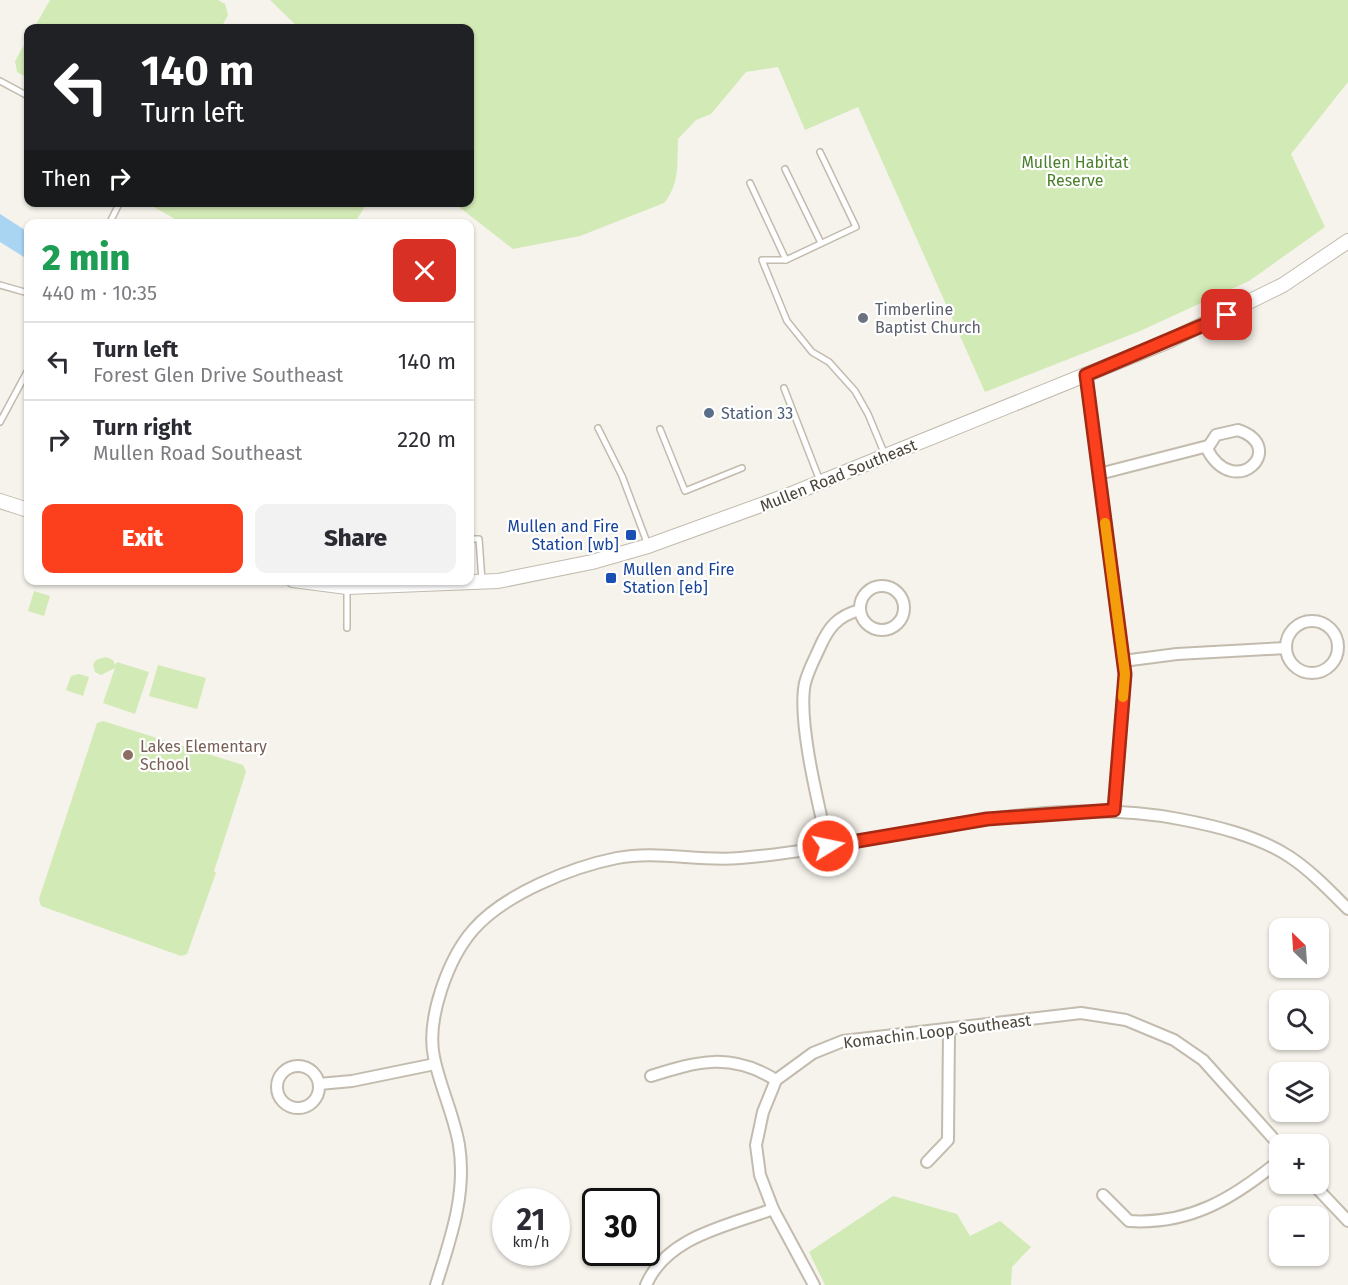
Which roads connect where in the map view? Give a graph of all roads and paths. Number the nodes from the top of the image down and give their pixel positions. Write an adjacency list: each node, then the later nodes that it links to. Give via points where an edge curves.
1 (0, 81): 2 (lane)
2 (24, 94)
3 (820, 152): 7 (lane, via 856,227)
4 (785, 169): 7 (lane)
5 (750, 183): 8 (lane)
6 (1348, 241): 11 (street, Mullen Road Southeast, via 1283,285 1227,315)
7 (821, 243): 8 (lane)
8 (786, 260): 18 (lane, via 762,260 787,321 812,352 829,362 855,391)
9 (0, 285): 10 (lane)
10 (24, 292)
11 (1086, 375): 18 (street, Mullen Road Southeast); 20 (street)
12 (24, 377): 14 (lane)
13 (784, 388): 21 (lane)
14 (0, 422)
15 (598, 428): 25 (lane, via 622,476)
16 (660, 429): 19 (lane, via 685,491)
17 (1208, 446): 17 (street, via 1216,435 1238,430 1249,434 1261,449 1254,465 1242,472 1229,472 1218,467); 20 (street)
18 (886, 456): 21 (street, Mullen Road Southeast)
19 (742, 468)
20 (1099, 474): 34 (street)
21 (821, 482): 25 (street, Mullen Road Southeast)
22 (0, 501): 23 (street)
23 (24, 509)
24 (474, 539): 27 (lane, via 479,539)
25 (648, 546): 27 (street, Mullen Road Southeast, via 543,573)
26 (474, 582): 27 (street, Mullen Road Southeast)
27 (482, 582)
28 (328, 585): 30 (street, Mullen Road Southeast)
29 (414, 585): 30 (street, Mullen Road Southeast)
30 (347, 588): 32 (lane)
31 (860, 610): 31 (street, via 866,623 885,630 897,624 904,605 899,593 880,585 867,591); 36 (street, via 846,614 830,627 805,683 803,702 810,759)
32 (347, 628)
33 (1286, 648): 33 (street, via 1296,667 1309,673 1330,666 1338,646 1328,626 1307,621 1289,634); 34 (street)
34 (1123, 661): 35 (street)
35 (1114, 810): 36 (street, via 987,819); 37 (street, via 1231,831 1288,855)
36 (828, 846): 39 (street, via 737,859 650,854 617,858 580,868 521,894 475,928 446,975 434,1027)
37 (1348, 909)
38 (948, 1030): 41 (street, Komachin Loop Southeast, via 843,1041 813,1053); 43 (street, Komachin Loop Southeast, via 1081,1013 1143,1025 1203,1060); 44 (street, via 948,1140)
39 (435, 1064): 42 (street); 50 (street, via 459,1145 461,1178 452,1235)
40 (651, 1076): 41 (street, via 716,1061 743,1064)
41 (776, 1080): 48 (street, via 763,1112 756,1145 760,1175)
42 (319, 1084)
43 (1269, 1134)
44 (927, 1162)
45 (1269, 1169): 47 (street, via 1241,1191 1182,1218 1129,1221)
46 (1322, 1194): 49 (street)
47 (1103, 1195)
48 (773, 1209): 51 (street, via 683,1244 656,1268); 52 (street)
49 (1348, 1221)
50 (436, 1285)
51 (646, 1285)
52 (814, 1285)

